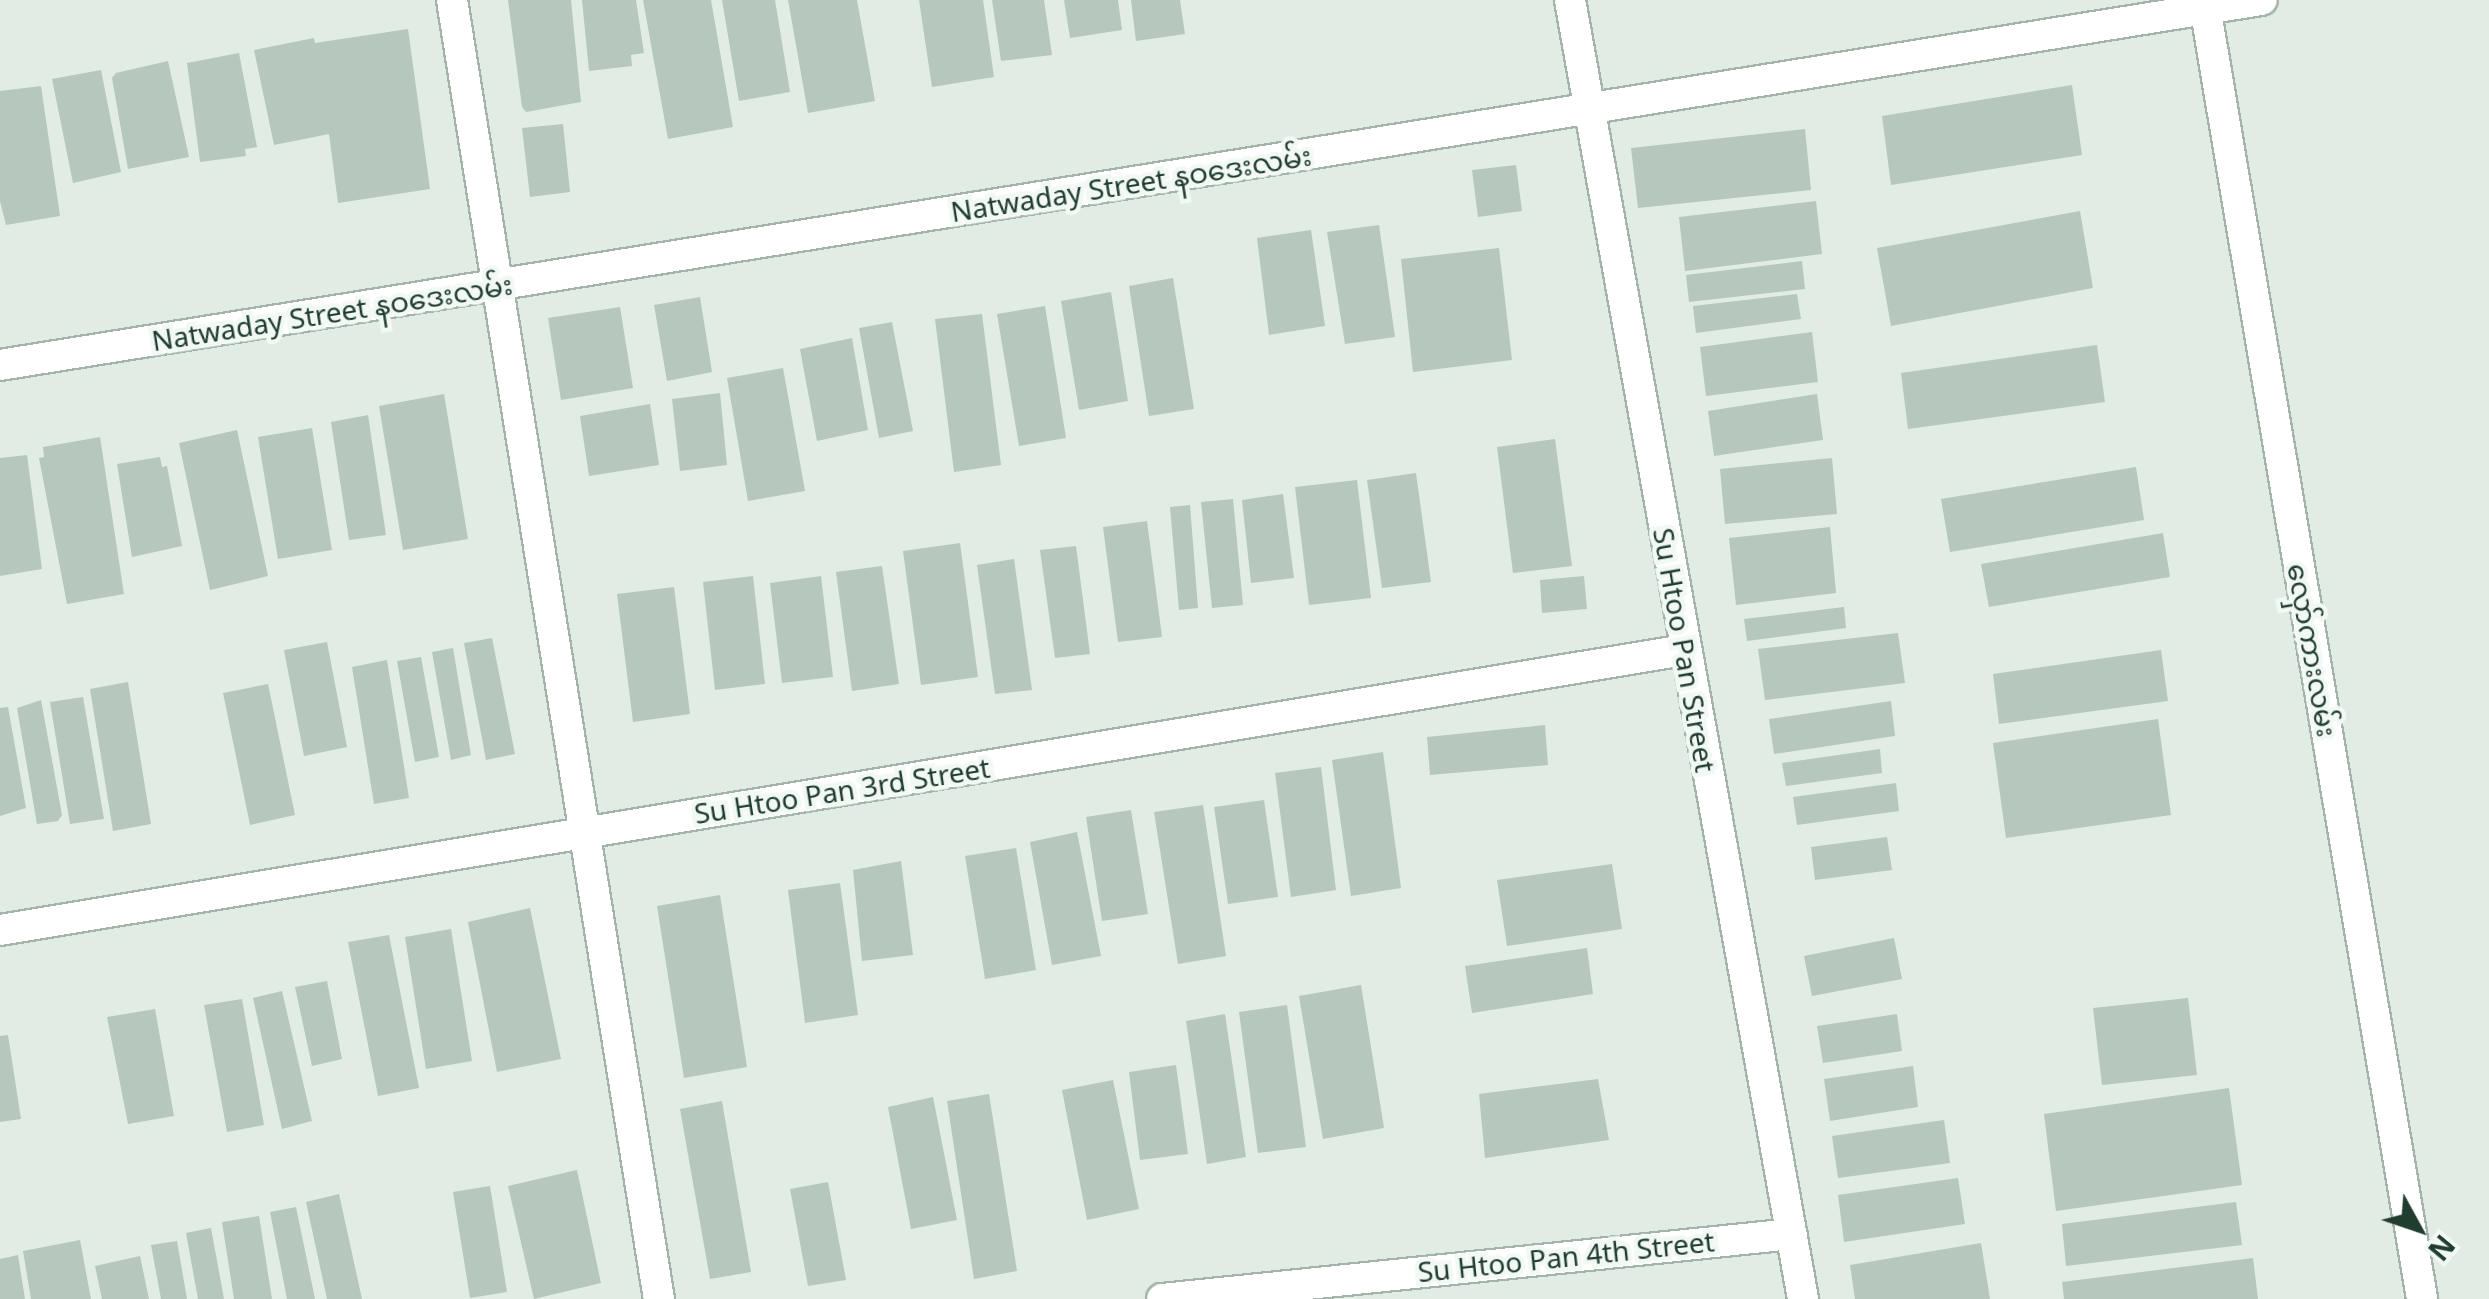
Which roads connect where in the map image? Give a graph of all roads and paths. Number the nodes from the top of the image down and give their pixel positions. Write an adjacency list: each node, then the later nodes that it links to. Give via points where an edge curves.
1 (452, 0): 6 (street)
2 (1570, 0): 5 (street, Su Htoo Pan Street)
3 (2262, 0): 4 (street, Natwaday Street နဝဒေးလမ်း)
4 (2205, 5): 5 (street, Natwaday Street နဝဒေးလမ်း); 16 (street, လှော်ကားလမ်း)
5 (1589, 109): 6 (street, Natwaday Street နဝဒေးလမ်း); 8 (street, Su Htoo Pan Street)
6 (498, 285): 7 (street, Natwaday Street နဝဒေးလမ်း); 9 (street)
7 (0, 365)
8 (1684, 650): 9 (street, Su Htoo Pan 3rd Street); 11 (street, Su Htoo Pan Street)
9 (585, 832): 10 (street, Su Htoo Pan 3rd Street); 13 (street)
10 (0, 930)
11 (1792, 1234): 12 (street, Su Htoo Pan 4th Street); 15 (street, Su Htoo Pan Street)
12 (1214, 1295): 14 (street, Su Htoo Pan 4th Street)
13 (659, 1299)
14 (1162, 1299)
15 (1802, 1299)
16 (2422, 1299)

